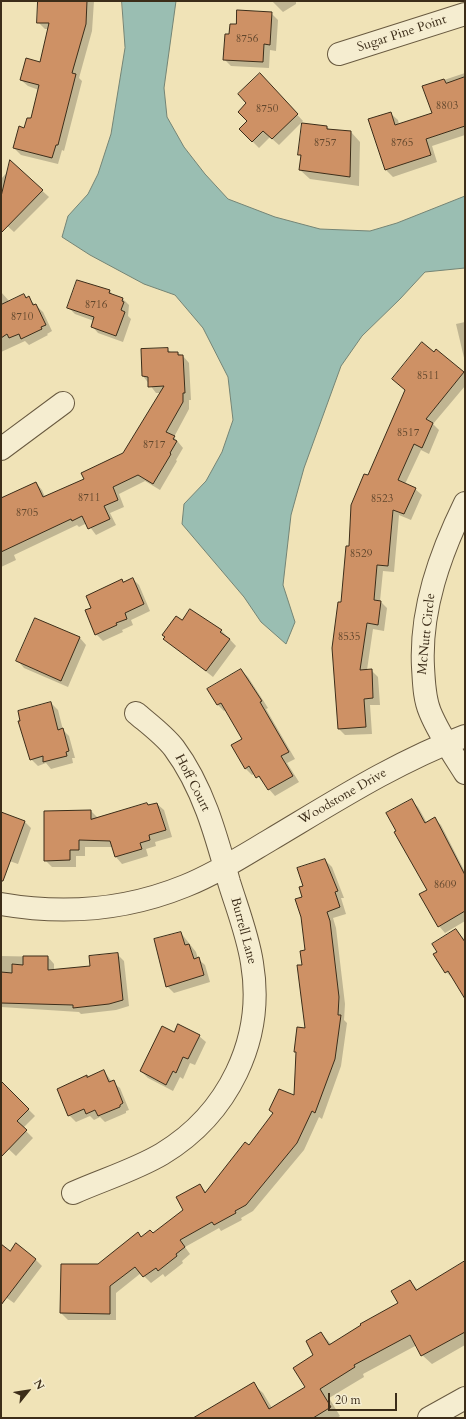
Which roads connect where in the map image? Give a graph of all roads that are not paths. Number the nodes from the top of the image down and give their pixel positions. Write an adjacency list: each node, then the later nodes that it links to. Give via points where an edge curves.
1 (465, 14): 2 (street, Sugar Pine Point)
2 (339, 54)
3 (63, 402): 4 (street)
4 (1, 449)
5 (465, 503): 7 (street, McNutt Circle, via 451,530 436,572 428,605 422,661 422,678 430,713)
6 (136, 713): 9 (street, Hoff Court, via 168,741 184,762 213,824)
7 (456, 739): 8 (street, McNutt Circle); 9 (street, Woodstone Drive, via 377,776)
8 (465, 773)
9 (225, 866): 10 (street, Woodstone Drive, via 167,893 115,906 62,911); 11 (street, Burrell Lane, via 251,955 255,986 255,1008 247,1050 239,1070 218,1106 179,1143 151,1160)
10 (1, 904)
11 (73, 1192)
12 (465, 1398): 13 (street)
13 (429, 1418)

